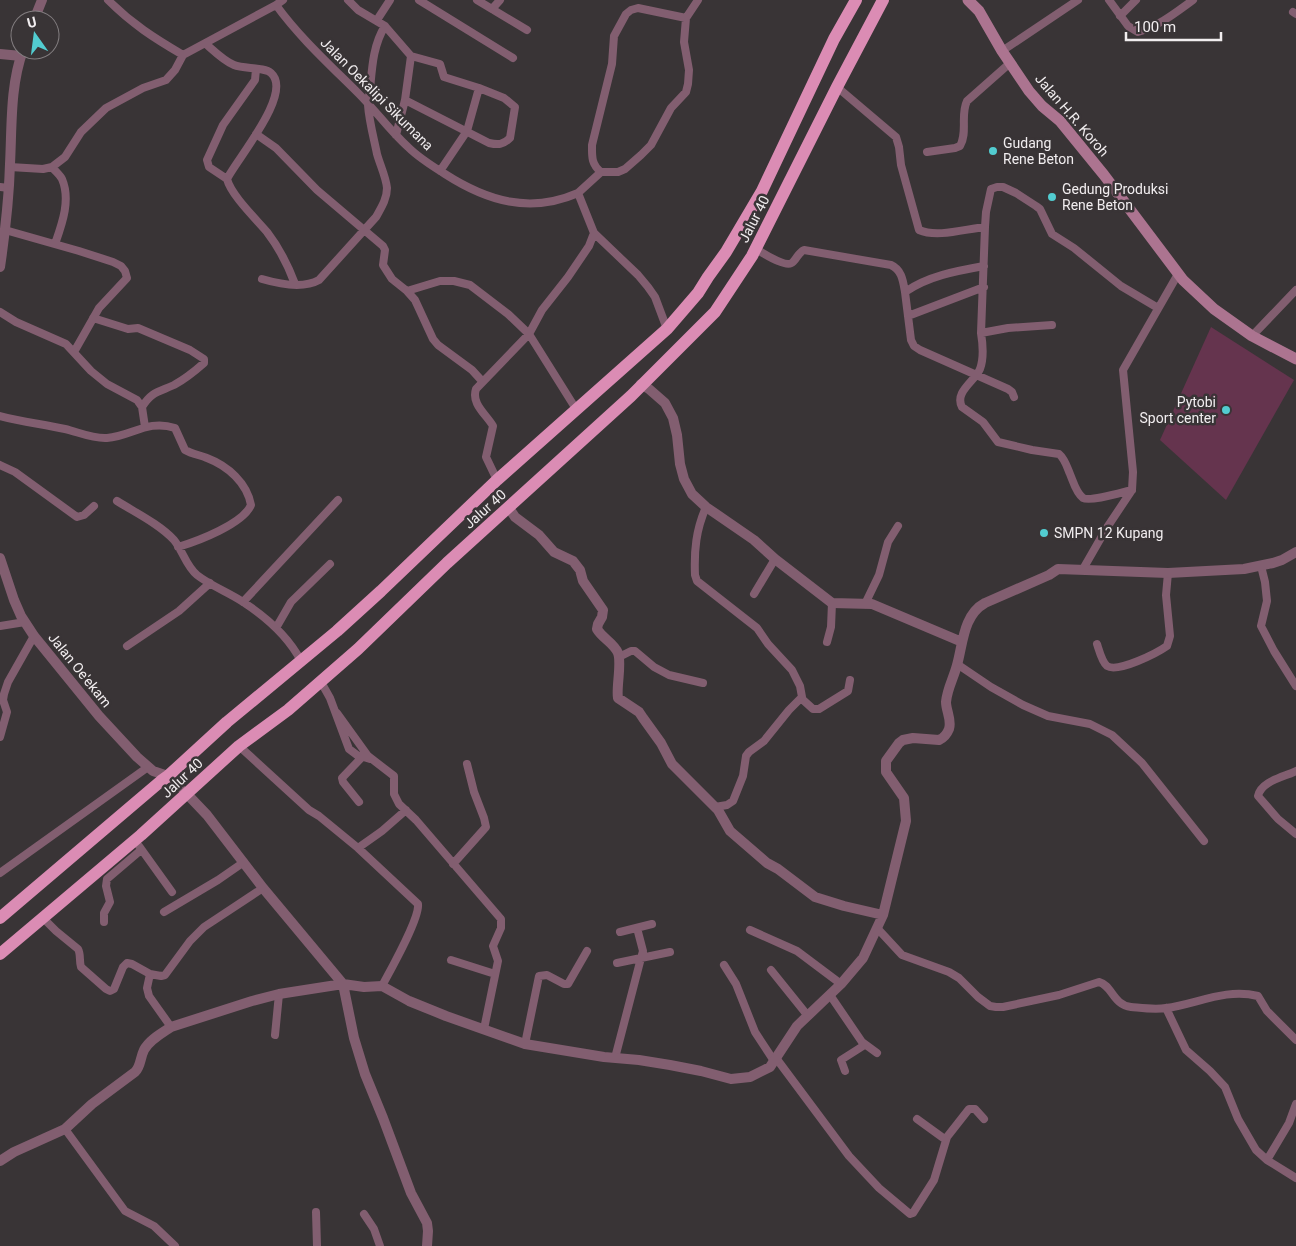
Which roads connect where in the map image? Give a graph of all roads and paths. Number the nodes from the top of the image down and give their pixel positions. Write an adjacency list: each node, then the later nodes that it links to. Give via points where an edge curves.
1 (108, 0): 24 (street, via 127,19)
2 (348, 0): 19 (street, via 358,10)
3 (390, 0): 19 (street)
4 (419, 0): 26 (street)
5 (477, 0): 16 (street)
6 (500, 0): 16 (street)
7 (698, 0): 18 (street)
8 (856, 0): 34 (highway, Jalur 40)
9 (883, 0): 30 (highway, Jalur 40)
10 (968, 0): 23 (main road, Jalan H.R. Koroh, via 979,11)
11 (1078, 0): 23 (street)
12 (1109, 0): 17 (street)
13 (1136, 0): 17 (street)
14 (1193, 0): 17 (street, via 1138,32)
15 (279, 2): 22 (street); 33 (street, Jalan Oekalipi Sikumana, via 286,18)
16 (492, 9): 21 (street)
17 (1120, 16)
18 (686, 18): 43 (street, via 686,92 671,108 651,145 641,155 625,169); 43 (street, via 638,8 626,14 614,36 612,64 592,145 593,163)
19 (377, 20): 20 (street)
20 (385, 26): 25 (street); 33 (street, via 376,47)
21 (528, 30)
22 (206, 44): 24 (street); 29 (street, via 232,64)
23 (1002, 51): 28 (main road, Jalan H.R. Koroh)
24 (183, 55): 41 (street, via 166,80 106,108 81,132 65,158)
25 (411, 56): 31 (street, via 440,64 443,76); 32 (street)
26 (513, 58)
27 (21, 60): 40 (street, via 12,103)
28 (1010, 63): 39 (street, via 967,100 960,146); 55 (main road, Jalan H.R. Koroh, via 1028,91 1060,121 1104,175)
29 (256, 69): 37 (street, via 271,73 276,87 274,101); 44 (street, via 255,80 223,125 207,160 209,167)
30 (837, 87): 35 (highway, Jalur 40); 47 (street, via 896,137 918,230 945,232)
31 (478, 88): 36 (street); 36 (street, via 504,98 516,107 510,138 497,145)
32 (405, 100): 36 (street); 38 (street)
33 (367, 103): 38 (street, Jalan Oekalipi Sikumana); 49 (street, via 387,187 382,207)
34 (801, 106): 35 (highway); 67 (highway, Jalur 40, via 762,191 726,252 698,293)
35 (822, 116): 52 (highway, Jalur 40)
36 (467, 131): 42 (street)
37 (256, 134): 44 (street); 49 (street, via 276,148 317,190)
38 (396, 135): 42 (street, Jalan Oekalipi Sikumana, via 414,153)
39 (927, 152)
40 (10, 166): 41 (street); 45 (street)
41 (52, 167): 51 (street, via 62,178 66,198 63,222)
42 (440, 171): 46 (street, Jalan Oekalipi Sikumana, via 496,200 530,204 554,201)
43 (600, 172): 46 (street)
44 (227, 179): 57 (street, via 284,257)
45 (4, 188): 48 (street)
46 (578, 192): 50 (street)
47 (985, 227): 53 (street); 62 (street, via 991,189 997,186 1016,193 1040,209 1052,234 1121,286)
48 (5, 230): 51 (street); 54 (street)
49 (364, 230): 57 (street, via 319,280 312,284); 60 (street, via 383,246 383,265 392,279)
50 (594, 233): 67 (street, via 648,287); 69 (street, via 589,246 542,310)
51 (55, 244): 65 (street, via 113,262 125,271 127,278 124,284)
52 (756, 249): 61 (street, via 789,265 806,250 891,265 901,274); 75 (highway, Jalur 40, via 715,312)
53 (984, 266): 58 (street); 61 (street, via 934,277)
54 (0, 267)
55 (1178, 274): 62 (street); 70 (main road, Jalan H.R. Koroh, via 1199,296)
56 (262, 278): 57 (street)
57 (295, 284)
58 (984, 287): 64 (street); 68 (street)
59 (1296, 290): 70 (street)
60 (407, 291): 69 (street, via 440,280 470,285); 74 (street, via 438,345)
61 (905, 292): 64 (street)
62 (1158, 308): 83 (street, via 1123,370)
63 (0, 312): 71 (street, via 66,344)
64 (908, 316): 73 (street, via 914,346 930,356)
65 (92, 318): 71 (street); 77 (street, via 114,326 138,328 204,359 195,372 154,393)
66 (1052, 325): 68 (street)
67 (667, 329): 78 (highway, Jalur 40)
68 (981, 333): 73 (street, via 982,349)
69 (529, 334): 74 (street); 78 (street)
70 (1252, 336): 72 (main road, Jalan H.R. Koroh)
71 (74, 352): 77 (street, via 107,384 137,400)
72 (1296, 359)
73 (977, 374): 76 (street, via 1008,389); 83 (street, via 964,390 960,403 988,427 998,442 1059,454 1082,498)
74 (482, 381): 82 (street, via 476,389 475,399 492,424 486,457)
75 (641, 384): 87 (street, via 665,404 673,418 684,479 692,494); 88 (highway, Jalur 40)
76 (1014, 397)
77 (142, 407): 80 (street)
78 (576, 409): 82 (highway, Jalur 40)
79 (0, 416): 80 (street, via 101,438)
80 (145, 427): 90 (street, via 175,428 185,450 228,468 251,502 250,508 226,527)
81 (0, 465): 86 (street, via 15,472 77,517)
82 (497, 480): 113 (highway, Jalur 40, via 381,591)
83 (1132, 490): 96 (street)
84 (338, 500): 101 (street)
85 (118, 501): 90 (street, via 160,528)
86 (94, 506)
87 (706, 507): 93 (street, via 754,540); 120 (street, via 695,540 696,578 757,628 792,670)
88 (509, 508): 112 (street, via 554,552 573,562 580,570 603,610 597,629 615,647); 117 (highway, Jalur 40)
89 (898, 526): 103 (street, via 888,542 879,575)
90 (178, 547): 99 (street, via 193,572)
91 (1296, 552): 95 (street)
92 (0, 558): 97 (street, Jalan Oe'ekam)
93 (775, 559): 100 (street); 102 (street)
94 (330, 564): 106 (street, via 291,602)
95 (1261, 566): 98 (street); 119 (street, via 1266,601 1260,626)
96 (1083, 569): 98 (street); 109 (street, via 1058,568 980,605 965,628)
97 (2, 570): 104 (street, Jalan Oe'ekam)
98 (1168, 573): 110 (street, via 1166,595 1170,636 1167,646 1114,668 1104,662)
99 (210, 583): 101 (street); 111 (street, via 179,611)
100 (754, 594)
101 (244, 602): 106 (street)
102 (832, 603): 103 (street); 108 (street)
103 (865, 604): 109 (street)
104 (25, 622): 105 (street); 107 (street, Jalan Oe'ekam)
105 (0, 626)
106 (276, 628): 113 (street, via 290,642)
107 (34, 636): 116 (street); 128 (street, Jalan Oe'ekam, via 99,716)
108 (828, 642)
109 (962, 642): 114 (street)
110 (1097, 644)
111 (127, 646)
112 (619, 657): 118 (street, via 635,651 668,675); 133 (street, via 619,699 639,712 672,764)
113 (300, 661): 130 (highway, Jalur 40)
114 (957, 664): 136 (street, via 1023,705 1048,716 1090,724 1112,735 1142,763); 145 (street, via 947,697 950,727 945,737 939,740 904,740 886,761 886,772 904,798 906,816)
115 (850, 680): 120 (street, via 848,691 819,709)
116 (4, 681): 121 (street)
117 (321, 682): 122 (street); 124 (highway, Jalur 40)
118 (704, 683)
119 (1296, 686)
120 (802, 699): 133 (street, via 746,756 733,801)
121 (2, 700): 123 (street, via 7,712)
122 (337, 713): 125 (street, via 350,749); 127 (street, via 368,756)
123 (0, 737)
124 (239, 746): 131 (highway, Jalur 40); 138 (street, via 309,810)
125 (364, 756): 127 (street); 132 (street, via 342,778)
126 (467, 764): 140 (street, via 486,827)
127 (380, 765): 134 (street, via 394,776 395,798)
128 (148, 767): 130 (street, Jalan Oe'ekam); 141 (street)
129 (1296, 771): 135 (street, via 1272,781 1258,793 1264,804)
130 (168, 776): 131 (street); 146 (highway, Jalur 40)
131 (187, 794): 137 (highway, Jalur 40); 139 (street)
132 (359, 802)
133 (715, 807): 145 (street, via 728,829 740,841 815,897)
134 (406, 810): 138 (street); 140 (street)
135 (1296, 834)
136 (1204, 841)
137 (138, 845): 143 (street); 147 (highway, Jalur 40); 148 (street, via 107,879 110,902 104,913)
138 (358, 848): 166 (street, via 418,906)
139 (244, 862): 142 (street); 144 (street)
140 (453, 864): 163 (street, via 501,919 501,928 493,946 498,959)
141 (0, 873)
142 (263, 888): 162 (street, via 204,926 165,974); 164 (street)
143 (172, 892)
144 (164, 912)
145 (883, 914): 151 (street)
146 (0, 918)
147 (42, 918): 156 (highway, Jalur 40); 162 (street, via 78,949 81,967 108,990 116,987 127,963)
148 (104, 922)
149 (652, 924): 150 (street)
150 (637, 928): 153 (street); 157 (street, via 643,951)
151 (877, 928): 165 (street, via 863,958); 169 (street, via 902,955 954,975 990,1006 1003,1008 1100,982 1123,1005)
152 (750, 930): 165 (street, via 797,951)
153 (620, 932)
154 (587, 951): 176 (street, via 568,984 547,974 539,976)
155 (670, 952): 157 (street)
156 (0, 954)
157 (640, 958): 159 (street); 178 (street)
158 (450, 960): 163 (street)
159 (617, 963)
160 (724, 965): 179 (street, via 736,984 755,1032)
161 (771, 970): 170 (street)
162 (150, 974): 171 (street, via 149,996)
163 (495, 974): 172 (street)
164 (343, 984): 166 (street); 167 (street); 194 (street, via 365,1074 411,1193 427,1223)
165 (842, 984): 168 (street)
166 (382, 986): 172 (street, via 409,1001)
167 (279, 994): 171 (street); 173 (street)
168 (830, 995): 170 (street); 175 (street)
169 (1166, 1008): 174 (street, via 1225,994 1256,996); 186 (street, via 1186,1050 1225,1087 1251,1142)
170 (808, 1016): 179 (street, via 797,1026)
171 (171, 1027): 184 (street, via 145,1048 135,1072)
172 (484, 1029): 176 (street)
173 (275, 1035)
174 (1296, 1040)
175 (862, 1042): 177 (street); 180 (street, via 863,1046 841,1060)
176 (524, 1044): 178 (street)
177 (877, 1053)
178 (615, 1058): 179 (street, via 701,1070 739,1080 757,1075 770,1067)
179 (775, 1059): 185 (street, via 849,1156 879,1188 910,1214 934,1180)
180 (845, 1071)
181 (1296, 1104): 186 (street)
182 (917, 1119): 185 (street)
183 (984, 1120): 185 (street, via 975,1109 969,1109)
184 (64, 1129): 187 (street); 191 (street, via 125,1211 154,1226)
185 (946, 1140)
186 (1268, 1160): 188 (street)
187 (0, 1161)
188 (1296, 1178)
189 (316, 1212): 192 (street)
190 (364, 1214): 193 (street)
191 (175, 1246)
192 (317, 1246)
193 (380, 1246)
194 (427, 1246)

